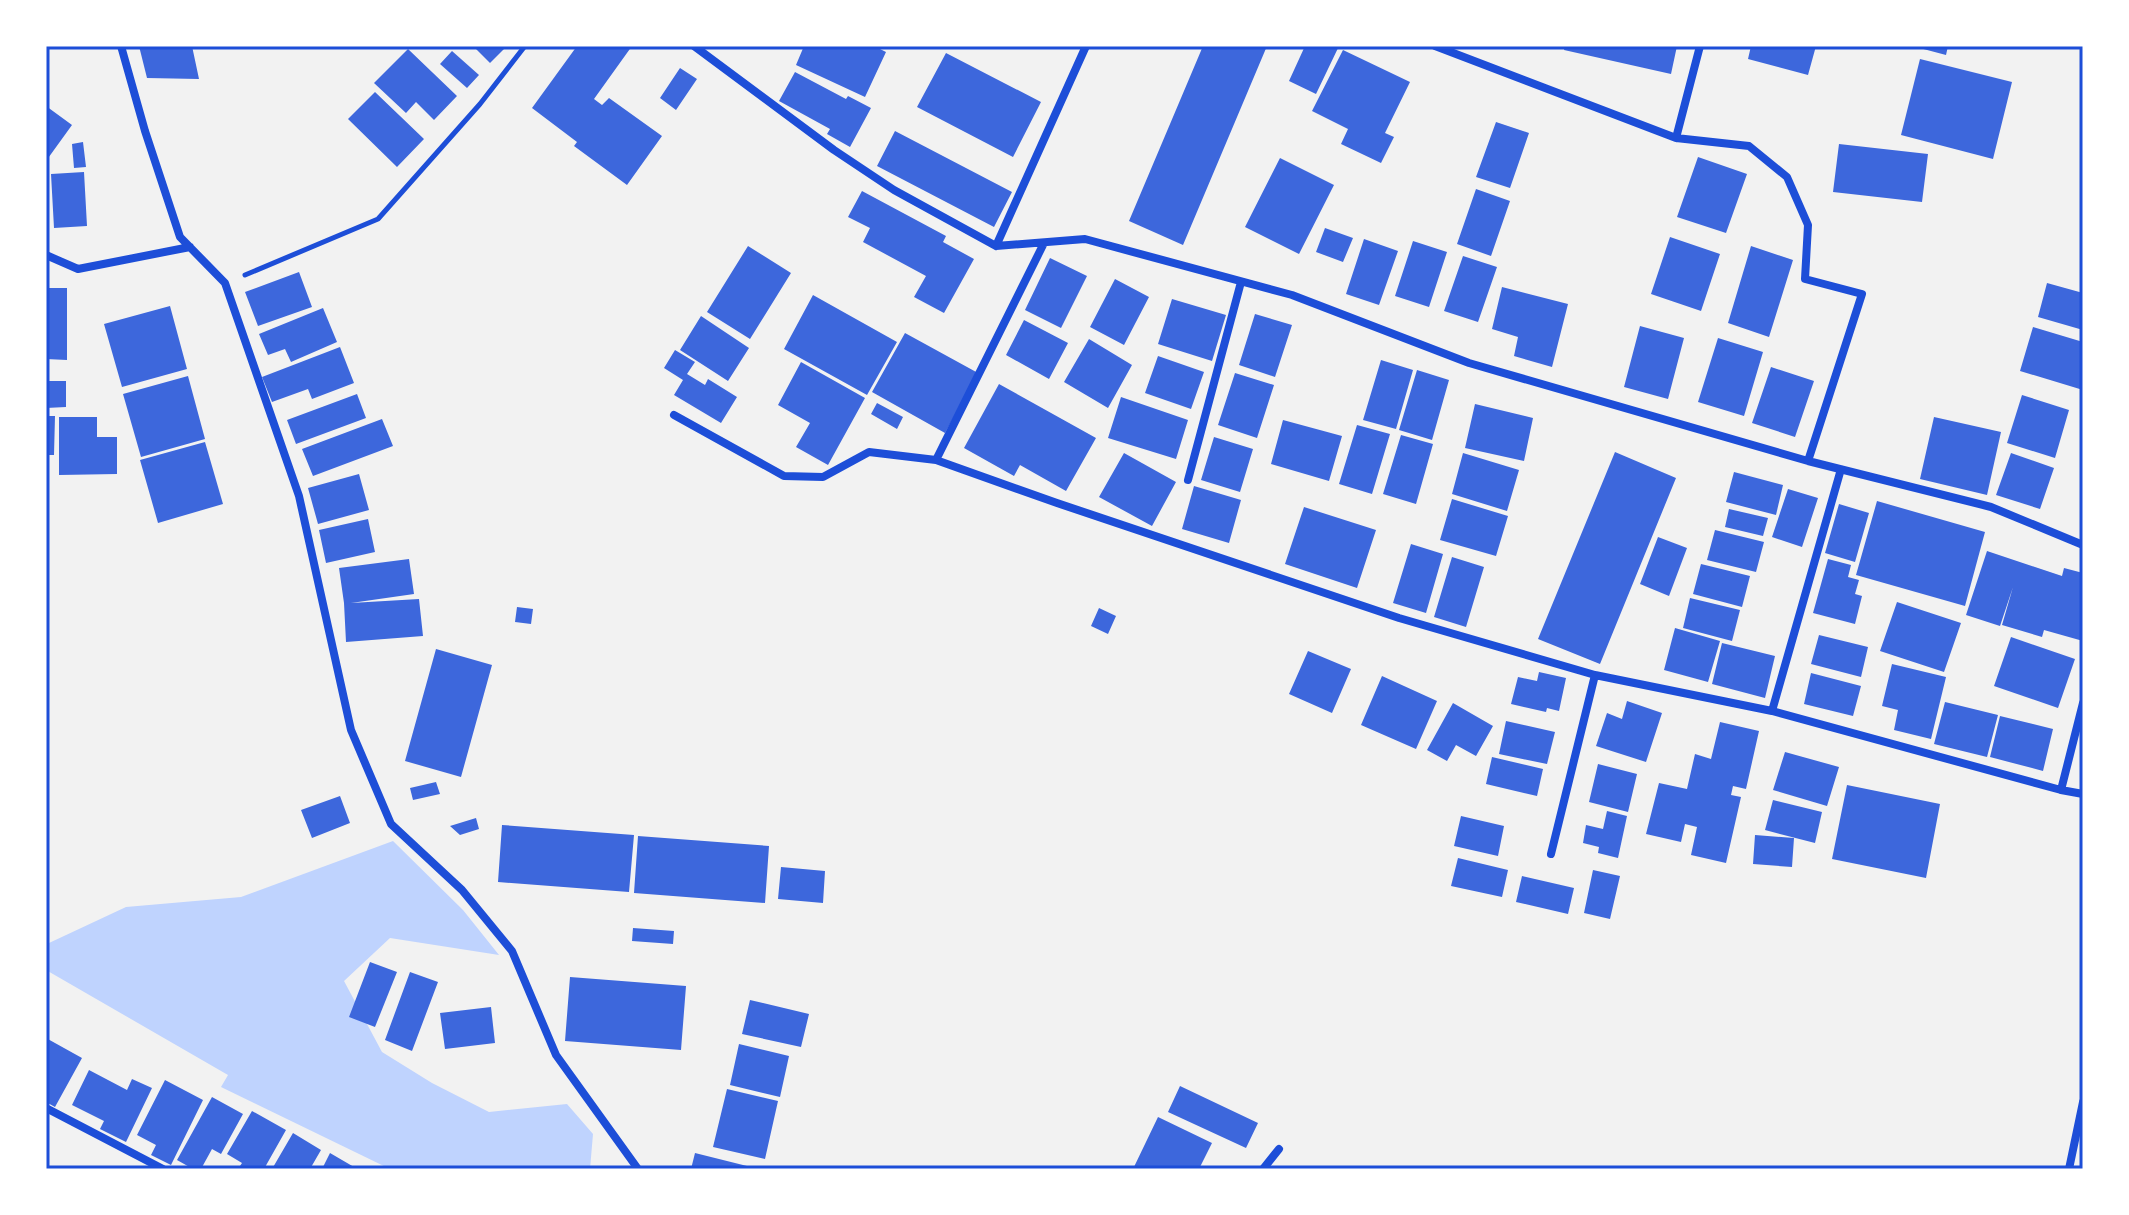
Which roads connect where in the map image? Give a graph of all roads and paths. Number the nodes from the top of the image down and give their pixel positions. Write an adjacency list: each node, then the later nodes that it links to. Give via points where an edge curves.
1 (121, 46): 10 (street, via 180,237)
2 (525, 46): 13 (path, via 378,219)
3 (694, 46): 9 (street, via 894,190)
4 (1086, 46): 9 (street)
5 (1435, 46): 7 (street)
6 (1700, 46): 7 (street)
7 (1676, 138): 16 (street, via 1749,146 1787,177 1808,225 1805,279 1862,294)
8 (1044, 243): 9 (street); 12 (street, via 1085,239); 15 (street)
9 (996, 246)
10 (190, 247): 11 (street, via 78,269); 13 (street)
11 (46, 255)
12 (1241, 282): 16 (street, via 1292,295 1469,363); 18 (street)
13 (225, 283): 30 (street, via 299,496 351,730 391,824 462,890 512,951 556,1055)
14 (674, 415): 15 (street, via 784,476 823,477 869,452)
15 (936, 460): 20 (street, via 1399,618)
16 (1808, 461): 17 (street)
17 (1841, 469): 19 (street, via 1991,507); 22 (street)
18 (1188, 480)
19 (2083, 545)
20 (1595, 675): 22 (street); 25 (street)
21 (2083, 703): 23 (street)
22 (1772, 711): 23 (street)
23 (2061, 790): 24 (street)
24 (2083, 794)
25 (1551, 854)
26 (2083, 1102): 32 (street)
27 (46, 1108): 29 (street)
28 (1279, 1149): 31 (street)
29 (163, 1169)
30 (638, 1169)
31 (1263, 1169)
32 (2069, 1169)

